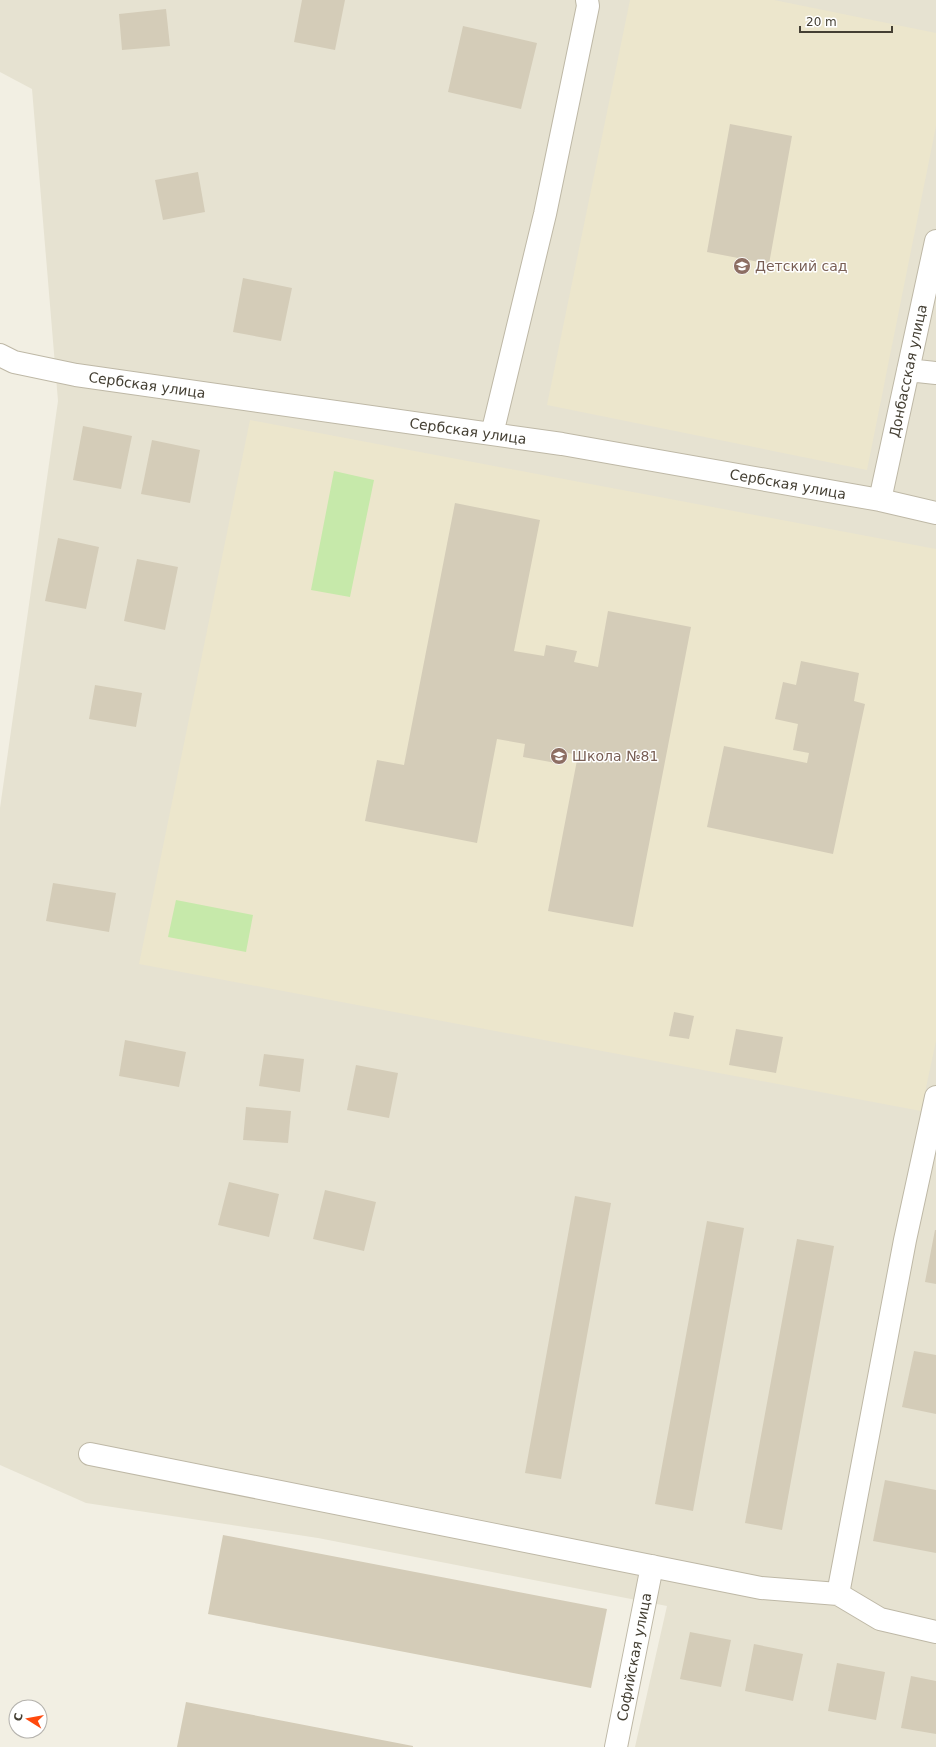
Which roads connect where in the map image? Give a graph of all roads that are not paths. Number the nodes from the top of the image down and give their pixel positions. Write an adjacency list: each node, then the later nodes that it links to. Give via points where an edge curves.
1 (587, 0): 6 (street, via 588,6 545,214)
2 (936, 241): 4 (street, Донбасская улица)
3 (0, 355): 6 (street, Сербская улица, via 14,362 76,375)
4 (908, 370): 5 (street); 7 (street, Донбасская улица)
5 (936, 373)
6 (492, 434): 7 (street, Сербская улица)
7 (880, 500): 8 (street, Сербская улица)
8 (936, 513)
9 (936, 1097): 12 (street, via 905,1240)
10 (90, 1454): 11 (street)
11 (652, 1566): 12 (street, via 761,1588); 14 (street, Софийская улица)
12 (838, 1594): 13 (street, via 880,1619)
13 (936, 1632)
14 (616, 1747)

